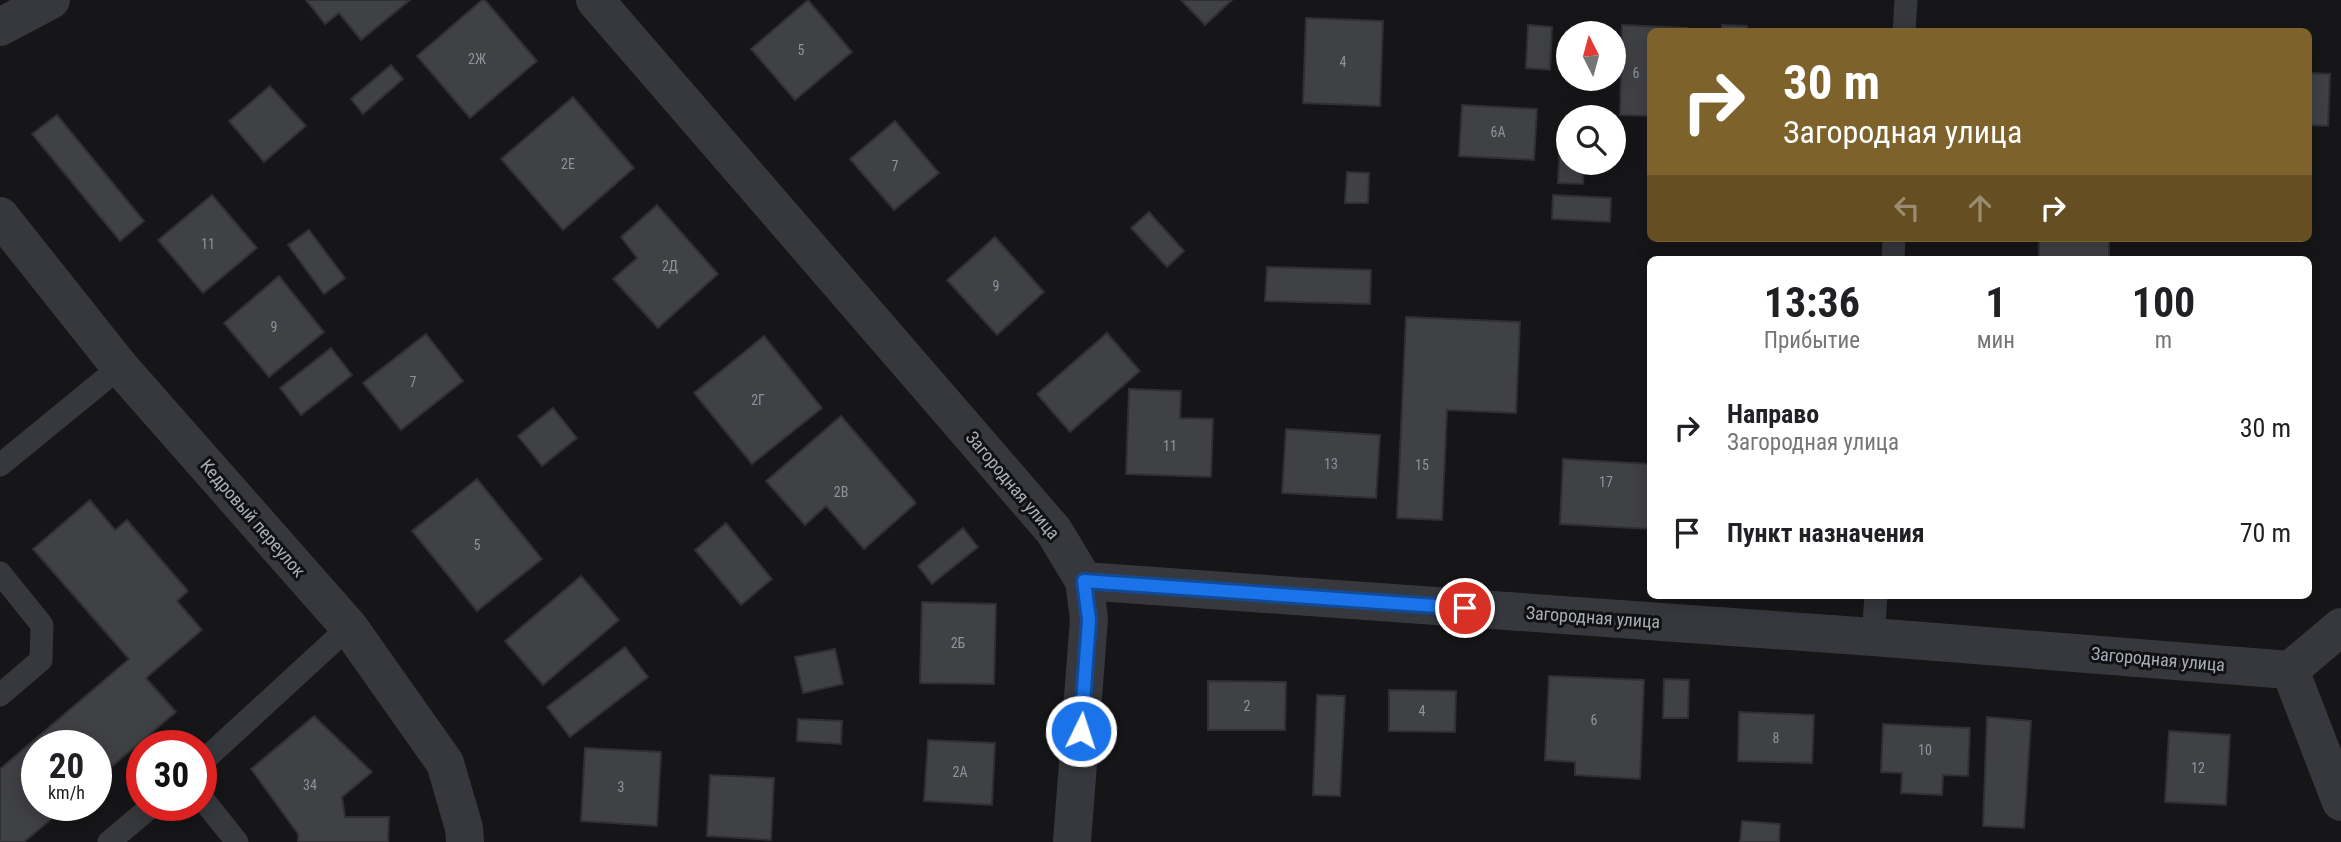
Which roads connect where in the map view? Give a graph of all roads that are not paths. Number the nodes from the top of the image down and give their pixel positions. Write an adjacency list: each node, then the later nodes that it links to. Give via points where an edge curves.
1 (51, 0): 4 (street)
2 (596, 0): 10 (street, Загородная улица, via 1054,531)
3 (1906, 0): 5 (lane)
4 (0, 27)
5 (1904, 28)
6 (0, 216): 7 (street, Кедровый переулок)
7 (120, 367): 8 (lane); 12 (street, Кедровый переулок)
8 (0, 465)
9 (0, 573): 16 (lane, via 42,625 41,660)
10 (1084, 581): 14 (street, Загородная улица); 24 (street, via 1089,620)
11 (1876, 599): 14 (lane)
12 (349, 627): 17 (lane); 23 (street, Кедровый переулок, via 445,763)
13 (2341, 627): 15 (street)
14 (1874, 637): 15 (street, Загородная улица)
15 (2290, 670): 18 (street)
16 (0, 695)
17 (217, 748)
18 (2341, 802)
19 (217, 817): 22 (lane)
20 (134, 821): 21 (lane)
21 (109, 842)
22 (237, 842)
23 (465, 842)
24 (1072, 842)

